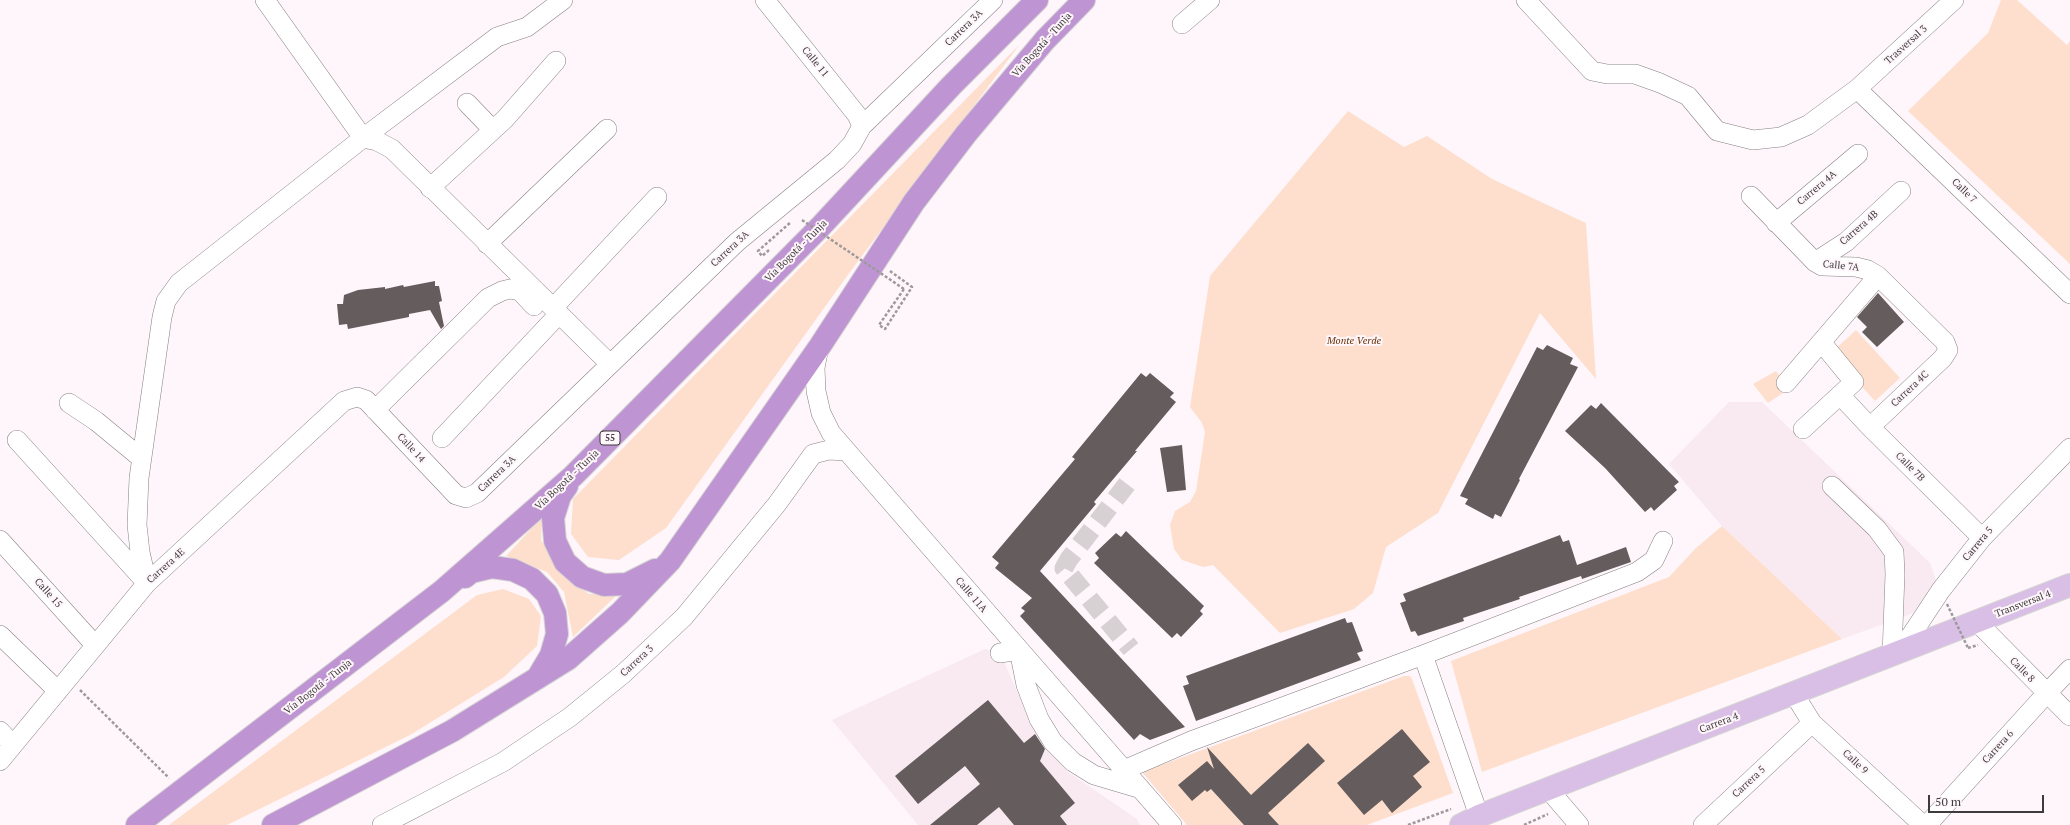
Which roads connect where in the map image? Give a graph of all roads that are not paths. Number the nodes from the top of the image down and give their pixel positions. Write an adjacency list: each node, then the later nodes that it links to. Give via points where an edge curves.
1 (265, 0): 17 (street)
2 (563, 0): 17 (street, via 532,23 497,37)
3 (765, 0): 14 (street, Calle 11, via 857,115)
4 (993, 0): 14 (street, Carrera 3A)
5 (1037, 0): 45 (highway, Vía Bogotá - Tunja / 55, via 951,86 821,226)
6 (1084, 0): 30 (highway, Vía Bogotá - Tunja, via 1045,40 966,134 914,202)
7 (1210, 0): 10 (street)
8 (1526, 0): 12 (street, Trasversal 3, via 1592,71 1635,74 1688,96 1717,131 1753,140 1781,137 1808,125)
9 (1954, 0): 12 (street, Trasversal 3)
10 (1182, 24)
11 (556, 61): 16 (street)
12 (1857, 88): 27 (street, Calle 7)
13 (467, 103): 16 (street)
14 (862, 126): 32 (street, Carrera 3A, via 852,144 838,160 753,228)
15 (606, 129): 24 (street)
16 (493, 130): 19 (street)
17 (363, 138): 19 (street, via 377,141 392,149); 44 (street, via 179,283 166,301)
18 (1858, 154): 23 (street, Carrera 4A)
19 (430, 188): 24 (street)
20 (1901, 191): 25 (street, Carrera 4B, via 1846,242)
21 (1751, 196): 23 (street, Calle 7A)
22 (657, 197): 28 (street)
23 (1776, 223): 25 (street, Calle 7A)
24 (487, 244): 28 (street)
25 (1815, 262): 26 (street, Calle 7A, via 1822,266 1856,267)
26 (1878, 276): 29 (street); 31 (street, Calle 7A, via 1945,342)
27 (2070, 294)
28 (554, 315): 32 (street); 37 (street, via 520,291 510,289 488,298); 40 (street)
29 (1822, 343): 33 (street); 34 (street, via 1854,382)
30 (820, 346): 43 (street, Calle 11A, via 815,368 819,405 831,433); 51 (highway, Vía Bogotá - Tunja)
31 (1948, 350): 38 (street, Carrera 4C, via 1943,358)
32 (610, 364): 47 (street, Carrera 3A, via 477,493)
33 (1786, 383)
34 (1840, 395): 38 (street, Calle 7B); 39 (street)
35 (357, 397): 37 (street, Calle 14, via 366,400); 52 (street, Carrera 4E, via 344,401)
36 (69, 403): 44 (street, via 96,421)
37 (375, 410): 47 (street, Calle 14, via 456,495)
38 (1870, 427): 48 (street, Calle 7B)
39 (1803, 429)
40 (442, 438)
41 (17, 440): 52 (street)
42 (2070, 448): 48 (street, Carrera 5)
43 (845, 451): 58 (street, Calle 11A); 78 (street, Carrera 3, via 829,450 813,454 776,504 684,617 623,674 570,717 503,762)
44 (141, 458): 52 (street, via 137,525)
45 (573, 476): 51 (highway, via 560,496 553,518 555,541 565,562 582,577 604,585 627,584); 54 (highway, Vía Bogotá - Tunja / 55)
46 (1832, 486): 60 (street, via 1877,529 1894,552)
47 (466, 498)
48 (1982, 538): 60 (street, Carrera 5)
49 (0, 540): 57 (street, Calle 15)
50 (1663, 541): 61 (street, via 1654,560 1637,572 1605,578)
51 (670, 562): 63 (highway, Vía Bogotá - Tunja, via 620,614 568,659)
52 (146, 584): 57 (street, Carrera 4E)
53 (2070, 586): 55 (main road, Transversal 4)
54 (442, 591): 63 (highway, via 471,572 492,567 513,570 532,579 546,594 555,613 557,634 551,655); 76 (highway, Vía Bogotá - Tunja / 55)
55 (1977, 622): 60 (main road, Carrera 4); 66 (street, Calle 8)
56 (0, 635): 64 (street)
57 (95, 646): 64 (street, Carrera 4E)
58 (1019, 650): 59 (street); 72 (street, Calle 11A); 73 (street, via 1026,685 1039,719 1053,742 1073,762 1094,775)
59 (1000, 653)
60 (1896, 654): 65 (main road, Carrera 4)
61 (1423, 655): 72 (street, via 1191,740); 75 (street)
62 (2070, 669): 66 (street, Carrera 6)
63 (538, 678): 77 (highway, Vía Bogotá - Tunja, via 452,731)
64 (63, 685): 70 (street, Carrera 4E)
65 (1794, 694): 68 (street, Calle 9); 74 (main road, Carrera 4)
66 (2046, 694): 67 (street, Calle 8); 83 (street, Carrera 6)
67 (2070, 716)
68 (1812, 723): 81 (street, Carrera 5); 82 (street, Calle 9)
69 (0, 731): 70 (street)
70 (13, 745): 71 (street, Carrera 4E)
71 (0, 761)
72 (1124, 770): 73 (street, Calle 11A)
73 (1141, 789): 79 (street, Calle 11A)
74 (1556, 798): 75 (main road, Carrera 4); 80 (street)
75 (1464, 816)
76 (137, 825)
77 (273, 825)
78 (382, 825)
79 (1172, 825)
80 (1579, 825)
81 (1703, 825)
82 (1923, 825)
83 (1927, 825)

